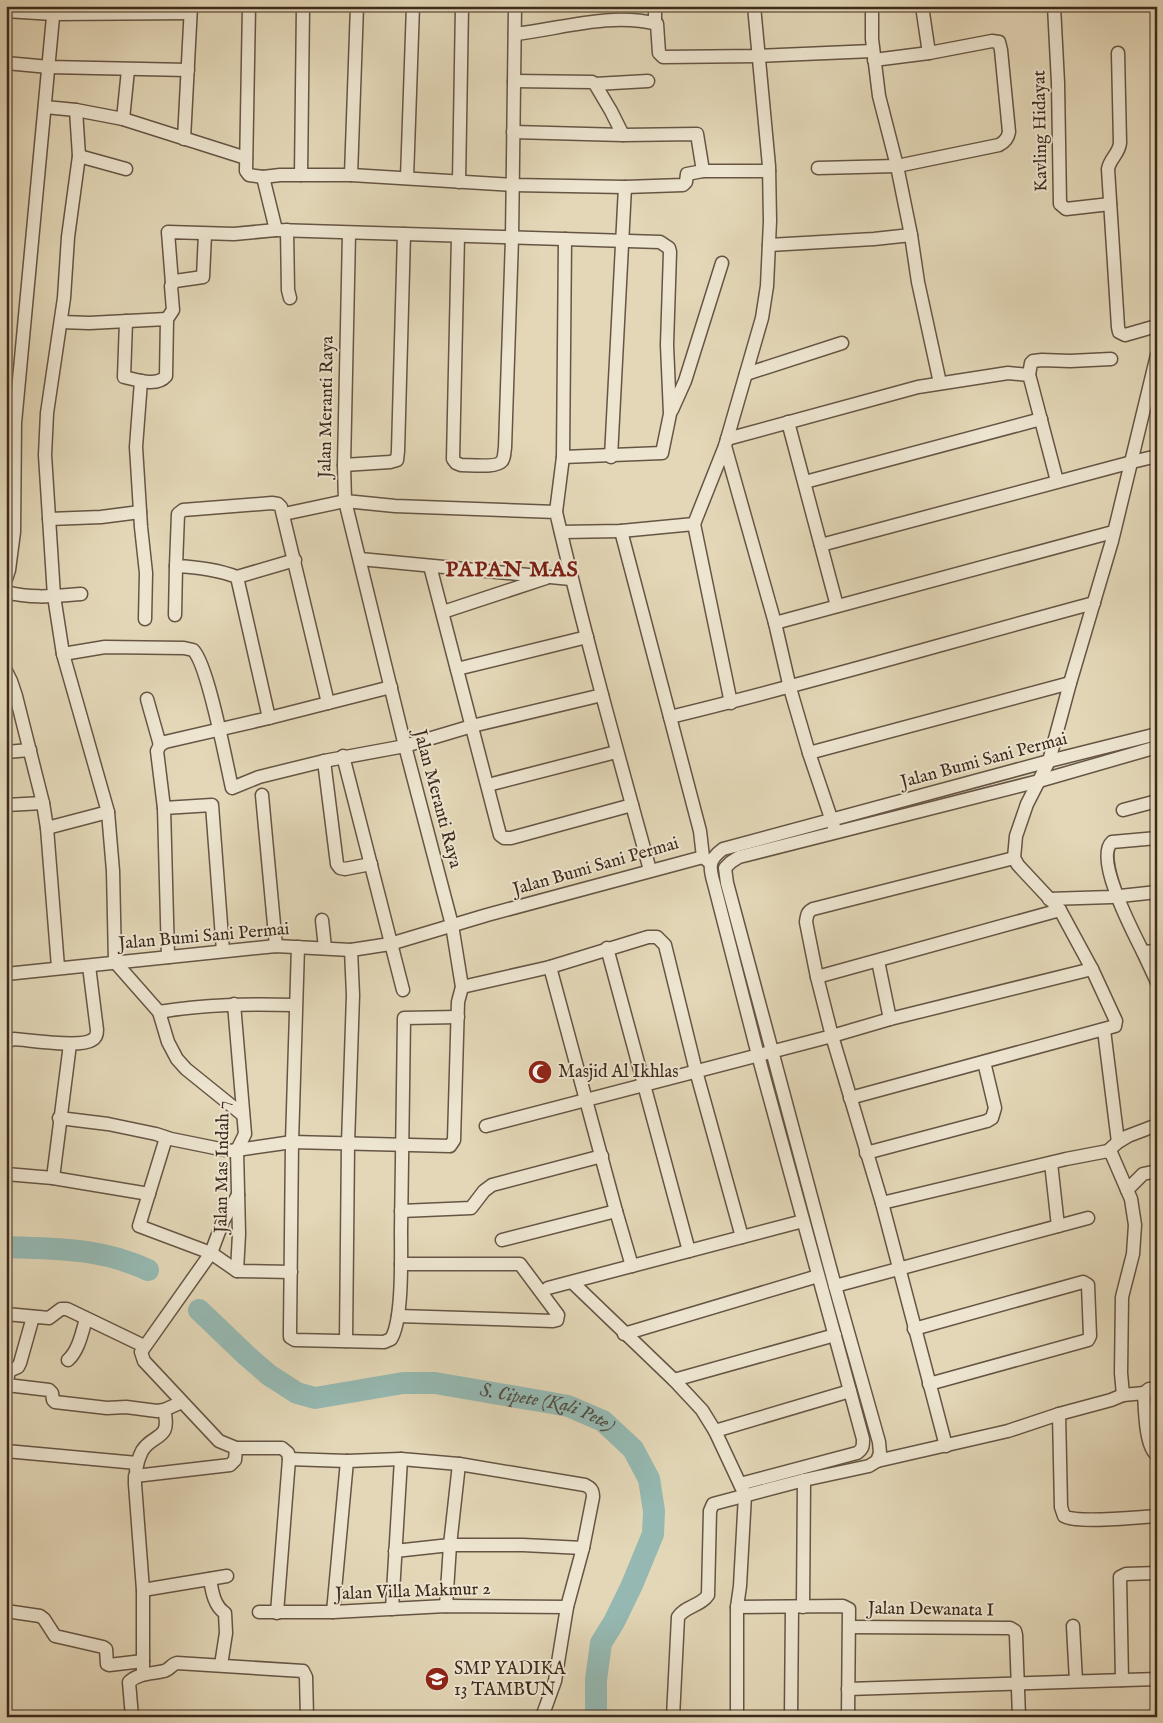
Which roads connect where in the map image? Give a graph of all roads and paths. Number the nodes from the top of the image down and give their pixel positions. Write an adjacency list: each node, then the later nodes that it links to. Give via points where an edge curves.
1 (249, 6): 35 (street)
2 (302, 6): 41 (street)
3 (357, 6): 42 (street)
4 (412, 6): 44 (street)
5 (462, 6): 45 (street)
6 (515, 6): 16 (street)
7 (754, 6): 19 (street)
8 (872, 6): 20 (street)
9 (922, 6): 18 (street)
10 (1054, 6): 48 (street, Kavling Hidayat, via 1060,204 1066,209)
11 (655, 8): 15 (street)
12 (191, 9): 13 (street); 24 (street)
13 (54, 10): 14 (street); 22 (street)
14 (6, 11)
15 (655, 24): 16 (street, via 597,20); 19 (street, via 659,54 663,57)
16 (515, 34): 25 (street)
17 (1118, 53): 48 (street, via 1120,143 1108,169)
18 (930, 54): 20 (street); 36 (street, via 999,42 1008,136 999,145)
19 (758, 56): 20 (street); 40 (street)
20 (874, 56): 36 (street, via 884,119)
21 (6, 63): 22 (street)
22 (49, 67): 23 (street); 28 (street)
23 (128, 70): 24 (street); 30 (street)
24 (188, 70): 33 (street)
25 (514, 80): 27 (street, via 588,81); 31 (street)
26 (648, 81): 27 (street)
27 (595, 84): 32 (street)
28 (45, 107): 29 (street); 100 (street, via 16,423 14,532)
29 (76, 110): 30 (street); 34 (street)
30 (123, 119): 33 (street)
31 (513, 132): 32 (street); 46 (street)
32 (623, 135): 39 (street, via 698,134)
33 (184, 139): 35 (street)
34 (79, 156): 38 (street); 64 (street)
35 (246, 158): 43 (street, via 246,173)
36 (897, 166): 37 (street); 53 (street)
37 (818, 168)
38 (126, 169)
39 (703, 170): 40 (street); 47 (street, via 687,174 683,186)
40 (769, 171): 58 (street)
41 (301, 175): 42 (street); 43 (street)
42 (351, 175): 44 (street)
43 (263, 177): 49 (street)
44 (407, 178): 45 (street)
45 (460, 182): 46 (street)
46 (513, 185): 47 (street); 55 (street)
47 (625, 187): 57 (street)
48 (1110, 204): 65 (street, via 1119,332 1125,335 1153,327)
49 (282, 230): 50 (street); 51 (street); 61 (street)
50 (205, 234): 60 (street, via 203,277); 60 (street, via 168,232)
51 (348, 234): 52 (street); 81 (street, Jalan Meranti Raya)
52 (404, 234): 54 (street); 81 (street, via 396,460)
53 (911, 235): 58 (street); 72 (street)
54 (458, 236): 55 (street); 55 (street, via 452,453 456,463 461,465 495,465 504,458)
55 (512, 238): 56 (street)
56 (566, 240): 57 (street); 78 (street)
57 (621, 241): 73 (street, via 660,242 669,248 667,345); 79 (street)
58 (769, 245): 69 (street, via 762,318)
59 (722, 263): 73 (street, via 685,381)
60 (172, 283): 62 (street, via 173,310)
61 (290, 298)
62 (167, 319): 63 (street); 71 (street, via 166,376 158,381)
63 (126, 321): 64 (street); 71 (street, via 124,378)
64 (61, 322): 88 (street, via 45,455)
65 (1157, 329)
66 (842, 343): 69 (street)
67 (1157, 355): 80 (street)
68 (1111, 359): 70 (street, via 1033,361)
69 (746, 374): 76 (street)
70 (1029, 375): 72 (street, via 1008,372); 74 (street)
71 (141, 381): 85 (street, via 136,447)
72 (940, 383): 75 (street)
73 (670, 414): 79 (street, via 662,454)
74 (1041, 419): 82 (street); 83 (street)
75 (788, 422): 76 (street); 83 (street)
76 (726, 443): 89 (street); 110 (street)
77 (1157, 456): 80 (street)
78 (563, 457): 79 (street); 86 (street)
79 (611, 457)
80 (1132, 462): 82 (street); 92 (street)
81 (344, 465): 84 (street, Jalan Meranti Raya)
82 (1057, 481): 93 (street)
83 (805, 482): 93 (street)
84 (345, 501): 86 (street); 87 (street); 94 (street, Jalan Meranti Raya)
85 (140, 512): 88 (street); 109 (street, via 146,573)
86 (556, 512): 91 (street)
87 (284, 514): 95 (street); 96 (street, via 278,504 272,503 180,511)
88 (49, 519): 104 (street)
89 (694, 524): 90 (street); 122 (street)
90 (621, 531): 91 (street); 123 (street)
91 (561, 532): 101 (street)
92 (1113, 532): 105 (street); 106 (street)
93 (822, 545): 106 (street)
94 (360, 559): 97 (street); 116 (street, Jalan Meranti Raya)
95 (294, 560): 98 (street); 121 (street)
96 (176, 566): 98 (street, via 219,570); 108 (street)
97 (430, 566): 99 (street); 107 (street)
98 (237, 577): 124 (street)
99 (548, 577): 101 (street); 107 (street)
100 (6, 580)
101 (571, 580): 111 (street)
102 (6, 592): 104 (street, via 44,598)
103 (81, 594): 104 (street)
104 (54, 596): 112 (street)
105 (1094, 604): 115 (street); 117 (street)
106 (838, 606): 110 (street)
107 (443, 612): 113 (street)
108 (175, 615)
109 (145, 619)
110 (775, 623): 117 (street)
111 (587, 637): 113 (street); 118 (street)
112 (63, 654): 126 (street, via 105,647 193,650 201,660); 149 (street)
113 (457, 669): 125 (street)
114 (6, 671): 119 (street, via 12,681)
115 (1070, 683): 135 (street); 138 (street)
116 (391, 687): 121 (street); 129 (street, Jalan Meranti Raya)
117 (790, 688): 122 (street); 135 (street)
118 (602, 695): 125 (street); 134 (street)
119 (11, 696): 132 (street)
120 (147, 699): 128 (street)
121 (328, 703): 124 (street)
122 (731, 703): 123 (street)
123 (670, 717): 155 (street)
124 (269, 718): 126 (street)
125 (472, 726): 129 (street); 141 (street)
126 (219, 730): 128 (street); 137 (street, via 232,788 260,777)
127 (1157, 734): 130 (street, Jalan Bumi Sani Permai)
128 (160, 745): 147 (street, via 157,751)
129 (405, 746): 136 (street); 164 (street, Jalan Meranti Raya)
130 (1108, 747): 138 (street, Jalan Bumi Sani Permai); 139 (street)
131 (1157, 747): 139 (street)
132 (30, 750): 133 (street); 144 (street)
133 (6, 752)
134 (616, 752): 141 (street); 145 (street)
135 (809, 753): 150 (street)
136 (343, 756): 137 (street); 156 (street)
137 (324, 761): 156 (street, via 337,864 344,869)
138 (1049, 761): 140 (street); 150 (street, Jalan Bumi Sani Permai)
139 (1104, 762): 140 (street)
140 (1039, 781): 152 (street); 154 (street, via 1019,825)
141 (488, 785): 145 (street, via 500,835 504,838)
142 (262, 795): 166 (street)
143 (1157, 801): 148 (street)
144 (43, 803): 146 (street); 151 (street)
145 (632, 804): 158 (street)
146 (6, 806)
147 (164, 808): 172 (street, via 212,805); 174 (street)
148 (1123, 810)
149 (108, 812): 151 (street); 176 (street)
150 (830, 820): 152 (street); 155 (street, Jalan Bumi Sani Permai, via 723,849)
151 (47, 828): 179 (street)
152 (836, 832): 157 (street, via 740,857)
153 (1157, 838): 160 (street, via 1118,841 1108,846 1108,871)
154 (1014, 858): 161 (street); 182 (street, via 809,911 806,922)
155 (707, 860): 157 (street); 158 (street, Jalan Bumi Sani Permai); 196 (street)
156 (371, 864): 165 (street)
157 (725, 868): 195 (street)
158 (650, 870): 164 (street, Jalan Bumi Sani Permai)
159 (1157, 892): 160 (street)
160 (1117, 896): 161 (street); 173 (street)
161 (1049, 898): 162 (street)
162 (1060, 910): 175 (street); 180 (street)
163 (322, 920): 168 (street)
164 (452, 925): 165 (street, Jalan Bumi Sani Permai); 184 (street, Jalan Meranti Raya)
165 (390, 944): 170 (street, Jalan Bumi Sani Permai); 185 (street)
166 (276, 946): 167 (street, Jalan Bumi Sani Permai); 172 (street, Jalan Bumi Sani Permai)
167 (298, 947): 168 (street, Jalan Bumi Sani Permai); 187 (street)
168 (325, 948): 170 (street, Jalan Bumi Sani Permai)
169 (607, 948): 178 (street); 198 (street, via 648,937 657,937 664,944); 199 (street)
170 (352, 950): 209 (street)
171 (1157, 950): 173 (street)
172 (223, 951): 174 (street, Jalan Bumi Sani Permai)
173 (1143, 952): 183 (street)
174 (168, 957): 176 (street, Jalan Bumi Sani Permai)
175 (878, 961): 182 (street); 190 (street)
176 (115, 962): 177 (street, Jalan Bumi Sani Permai); 188 (street)
177 (89, 966): 179 (street, Jalan Bumi Sani Permai); 194 (street, via 96,1036 88,1042)
178 (550, 967): 184 (street); 201 (street)
179 (58, 968): 181 (street, Jalan Bumi Sani Permai)
180 (1092, 969): 190 (street); 191 (street, via 1116,1021 1115,1026)
181 (6, 974)
182 (817, 977): 192 (street)
183 (1157, 982)
184 (462, 987): 189 (street, Jalan Meranti Raya)
185 (403, 990)
186 (234, 1004): 187 (street); 188 (street); 202 (street, Jalan Mas Indah 7)
187 (295, 1005): 207 (street)
188 (159, 1012): 202 (street, via 177,1060)
189 (458, 1017): 210 (street, Jalan Meranti Raya, via 454,1140 446,1147); 210 (street, via 404,1018)
190 (890, 1019): 192 (street)
191 (1104, 1030): 197 (street); 208 (street)
192 (832, 1036): 195 (street); 200 (street)
193 (6, 1042): 194 (street, via 14,1039)
194 (70, 1044): 203 (street)
195 (772, 1052): 196 (street); 239 (street)
196 (758, 1055): 198 (street); 226 (street)
197 (984, 1062): 200 (street); 213 (street, via 995,1108 992,1118)
198 (696, 1071): 199 (street); 228 (street)
199 (644, 1086): 201 (street); 230 (street)
200 (850, 1098): 213 (street)
201 (587, 1101): 205 (street); 214 (street)
202 (243, 1115): 211 (street, Jalan Mas Indah 7, via 244,1134)
203 (59, 1118): 206 (street, Jalan Meranti Raya, via 108,1124); 218 (street)
204 (1157, 1125): 208 (street)
205 (486, 1126)
206 (166, 1138): 211 (street, Jalan Meranti Raya); 220 (street)
207 (292, 1142): 209 (street, Jalan Meranti Raya); 211 (street, Jalan Meranti Raya); 236 (street)
208 (1118, 1142): 212 (street)
209 (348, 1144): 210 (street, Jalan Meranti Raya); 248 (street)
210 (402, 1144): 223 (street)
211 (236, 1150): 221 (street, Jalan Mas Indah 7)
212 (1108, 1151): 215 (street); 219 (street)
213 (866, 1152): 222 (street)
214 (602, 1156): 223 (street, via 492,1185 471,1208); 224 (street)
215 (1051, 1163): 222 (street); 227 (street)
216 (1157, 1171): 219 (street, via 1143,1174)
217 (6, 1174): 218 (street)
218 (53, 1178): 220 (street)
219 (1127, 1190): 257 (street, via 1135,1225 1122,1297 1120,1354)
220 (149, 1194): 231 (street, via 139,1226)
221 (238, 1195): 231 (street, via 223,1221); 235 (street, Jalan Mas Indah 7)
222 (882, 1203): 234 (street)
223 (401, 1211): 232 (street)
224 (616, 1212): 229 (street); 233 (street)
225 (1088, 1218): 227 (street)
226 (803, 1221): 228 (street); 237 (street)
227 (1058, 1226): 234 (street)
228 (742, 1237): 230 (street)
229 (502, 1240)
230 (689, 1251): 233 (street)
231 (211, 1253): 235 (street); 249 (street)
232 (401, 1264): 242 (street); 242 (street, via 520,1264 558,1315 553,1321)
233 (632, 1266): 238 (street)
234 (899, 1269): 239 (street); 245 (street)
235 (237, 1271): 236 (street)
236 (291, 1272): 248 (street, via 290,1337 295,1340)
237 (818, 1276): 246 (street); 247 (street)
238 (573, 1283): 240 (street); 246 (street)
239 (835, 1286): 269 (street, via 879,1442)
240 (548, 1288)
241 (6, 1314): 243 (street)
242 (398, 1316): 248 (street, via 393,1336 388,1341)
243 (33, 1317): 244 (street, via 49,1318 64,1308); 253 (street, via 20,1363 9,1371)
244 (86, 1319): 249 (street); 250 (street, via 76,1348)
245 (914, 1329): 252 (street); 252 (street, via 1083,1282 1088,1285 1088,1340)
246 (624, 1334): 251 (street)
247 (835, 1335): 251 (street); 255 (street)
248 (346, 1341)
249 (144, 1346): 258 (street, via 141,1352 144,1361)
250 (68, 1360)
251 (674, 1380): 261 (street, via 702,1410)
252 (929, 1384): 262 (street)
253 (7, 1385): 259 (street, via 49,1390 56,1402)
254 (1157, 1390): 256 (street, via 1149,1389)
255 (850, 1391): 261 (street); 273 (street, via 863,1439 862,1450)
256 (1144, 1394): 257 (street); 265 (street, via 1150,1446)
257 (1123, 1395): 260 (street)
258 (182, 1402): 259 (street); 263 (street, via 219,1441)
259 (164, 1410): 271 (street, via 165,1429 141,1452)
260 (1059, 1414): 262 (street); 274 (street, via 1061,1507 1064,1516 1092,1519)
261 (715, 1430): 273 (street)
262 (946, 1446): 269 (street)
263 (236, 1448): 266 (street, via 282,1448); 271 (street, via 235,1460 230,1465)
264 (6, 1452): 271 (street)
265 (1157, 1454)
266 (289, 1459): 268 (street); 290 (street)
267 (401, 1459): 268 (street); 270 (street); 277 (street)
268 (346, 1461): 289 (street)
269 (877, 1461): 272 (street, via 870,1466)
270 (459, 1464): 275 (street); 276 (street, via 590,1487 593,1497)
271 (136, 1470): 281 (street, via 134,1484)
272 (804, 1480): 273 (street); 284 (street)
273 (743, 1490): 283 (street); 303 (street, via 711,1507 708,1595 678,1617)
274 (1157, 1516)
275 (450, 1545): 276 (street); 277 (street); 282 (street)
276 (583, 1548): 285 (street)
277 (395, 1551): 286 (street)
278 (1157, 1573): 296 (street, via 1120,1577)
279 (227, 1576): 280 (street)
280 (210, 1579): 281 (street); 293 (street, via 219,1609 225,1613 226,1633)
281 (143, 1590): 294 (street)
282 (446, 1606): 285 (street, Jalan Villa Makmur 2); 286 (street, Jalan Villa Makmur 2)
283 (737, 1607): 284 (street); 304 (street)
284 (797, 1607): 292 (street, via 843,1606 850,1613); 305 (street)
285 (567, 1608): 302 (street, via 556,1674)
286 (392, 1609): 289 (street, Jalan Villa Makmur 2)
287 (6, 1611): 294 (street, via 40,1616 55,1636 103,1647 109,1665)
288 (259, 1612): 290 (street, Jalan Villa Makmur 2)
289 (333, 1612): 290 (street, Jalan Villa Makmur 2)
290 (277, 1613)
291 (1073, 1626): 297 (street)
292 (850, 1627): 298 (street, Jalan Dewanata I, via 1010,1628 1016,1635); 299 (street)
293 (221, 1666): 294 (street, via 177,1663 166,1670); 301 (street, via 305,1673)
294 (143, 1668): 300 (street, via 129,1682)
295 (1157, 1679): 296 (street)
296 (1122, 1680): 297 (street)
297 (1076, 1681): 298 (street)
298 (1019, 1683): 299 (street); 307 (street, Jalan Dewanata I)
299 (848, 1689): 306 (street)
300 (132, 1717)
301 (307, 1717)
302 (542, 1717)
303 (673, 1717)
304 (737, 1717)
305 (791, 1717)
306 (848, 1717)
307 (1019, 1717)

